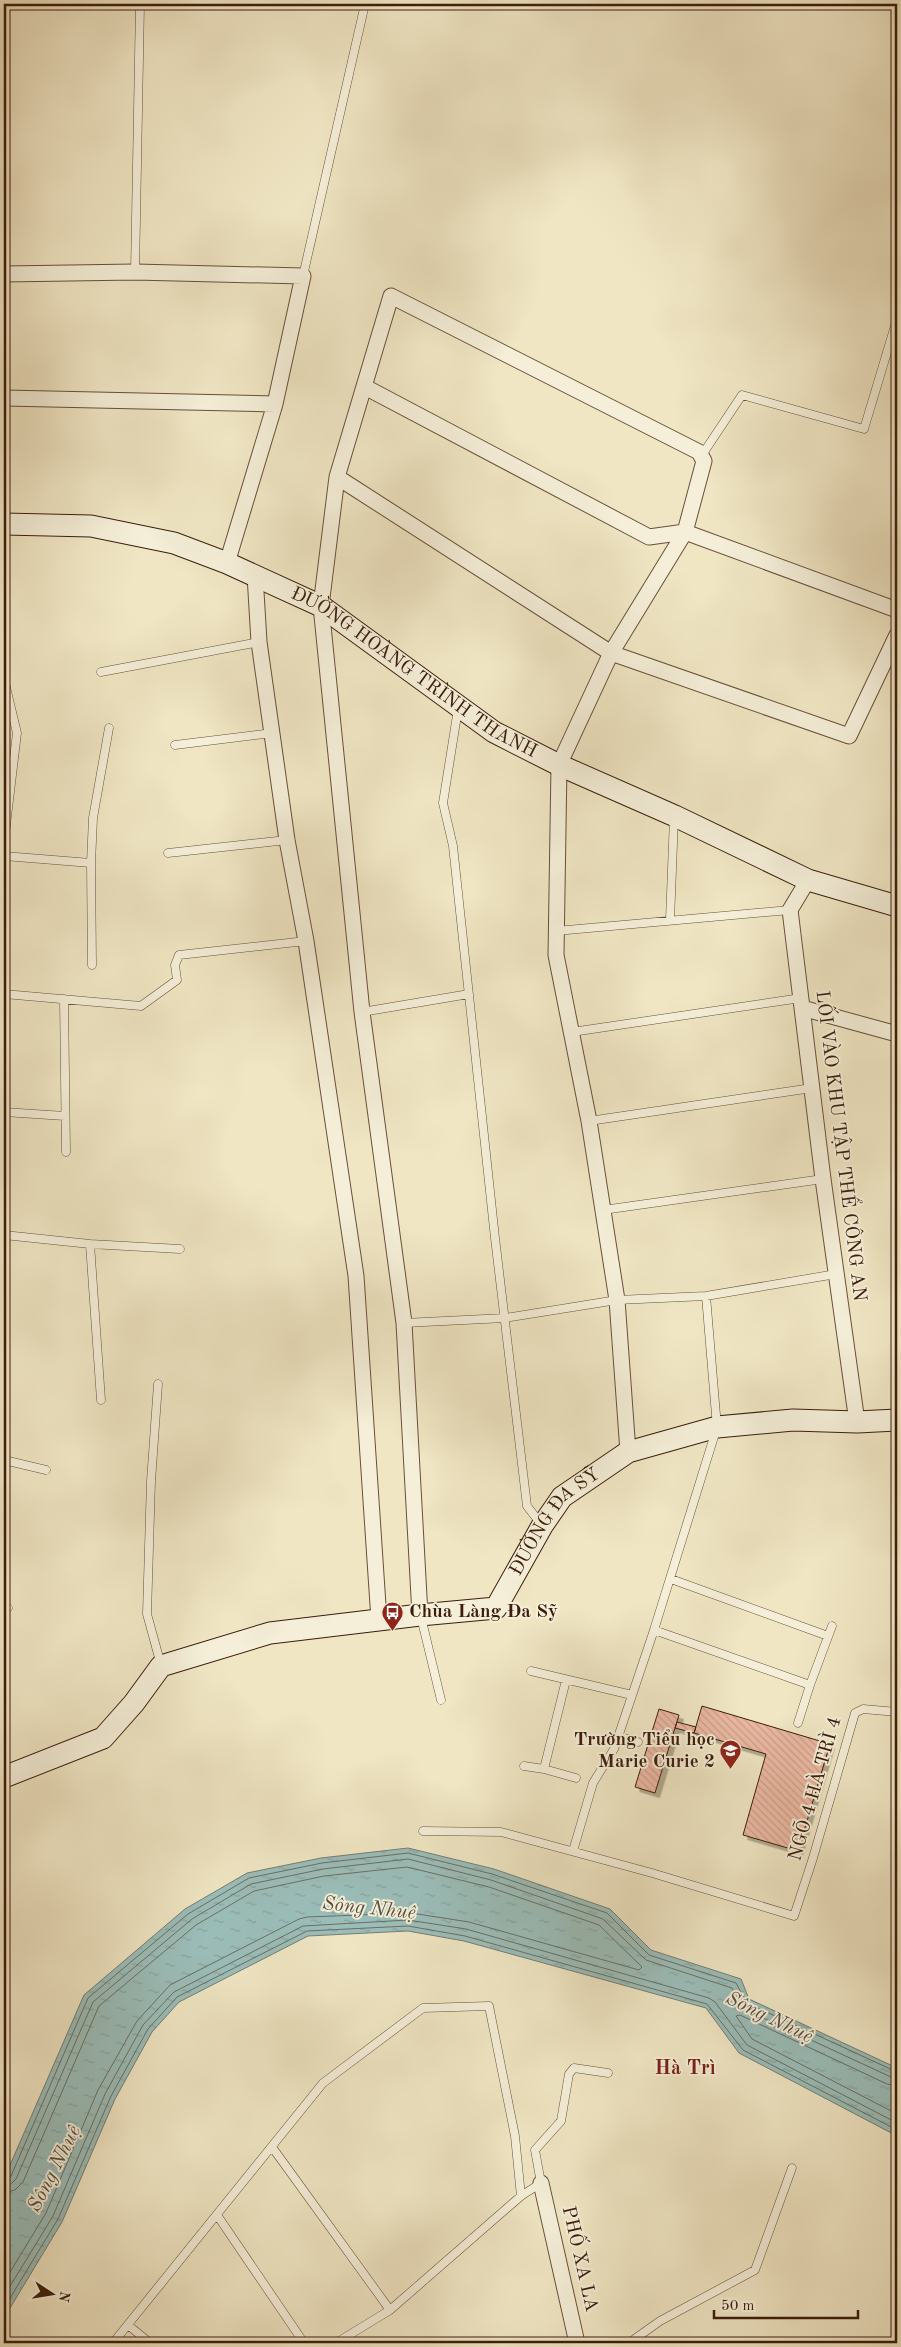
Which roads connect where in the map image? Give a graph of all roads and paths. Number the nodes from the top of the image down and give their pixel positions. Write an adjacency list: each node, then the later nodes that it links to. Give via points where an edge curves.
1 (140, 4): 3 (lane)
2 (365, 4): 5 (lane)
3 (135, 272): 4 (street); 5 (street)
4 (4, 274)
5 (303, 276): 10 (street)
6 (897, 319): 7 (lane)
7 (893, 346): 11 (lane, via 864,429 742,395)
8 (365, 387): 11 (street, via 391,296); 12 (street); 14 (street, via 649,537)
9 (4, 398): 10 (street)
10 (275, 404): 15 (street)
11 (702, 455): 14 (street, via 704,461)
12 (337, 477): 17 (street); 21 (street)
13 (4, 524): 15 (street, ĐƯỜNG HOÀNG TRÌNH THANH, via 90,526 174,543)
14 (685, 532): 18 (street); 21 (street)
15 (226, 563): 16 (street, ĐƯỜNG HOÀNG TRÌNH THANH)
16 (255, 575): 17 (street, ĐƯỜNG HOÀNG TRÌNH THANH); 20 (street)
17 (321, 606): 24 (street, ĐƯỜNG HOÀNG TRÌNH THANH); 48 (street)
18 (897, 610)
19 (897, 635): 21 (street, via 849,736)
20 (259, 642): 22 (lane); 28 (street)
21 (611, 653): 30 (street)
22 (101, 672)
23 (4, 679): 25 (lane)
24 (459, 708): 30 (street, ĐƯỜNG HOÀNG TRÌNH THANH, via 494,732); 45 (lane, via 443,803 453,846)
25 (14, 718): 26 (lane); 33 (lane, via 17,733)
26 (4, 720)
27 (109, 728): 36 (lane, via 93,818)
28 (273, 733): 29 (lane); 32 (street)
29 (175, 745)
30 (559, 765): 31 (street, ĐƯỜNG HOÀNG TRÌNH THANH); 41 (street)
31 (674, 816): 37 (street, ĐƯỜNG HOÀNG TRÌNH THANH); 40 (lane)
32 (287, 840): 34 (lane); 42 (street)
33 (4, 842)
34 (168, 853)
35 (4, 856): 36 (lane)
36 (91, 863): 43 (lane)
37 (808, 880): 38 (street, ĐƯỜNG HOÀNG TRÌNH THANH); 39 (street)
38 (897, 906)
39 (790, 910): 40 (lane); 47 (street, LỐI VÀO KHU TẬP THỂ CÔNG AN)
40 (670, 920): 41 (lane)
41 (556, 931): 49 (street, via 556,955)
42 (306, 941): 46 (lane, via 179,956 175,965 178,980 141,1006); 77 (street, via 356,1276)
43 (92, 965)
44 (4, 994): 46 (lane)
45 (469, 994): 48 (lane); 64 (lane)
46 (64, 999): 53 (lane)
47 (802, 1003): 49 (lane); 50 (street); 51 (street, LỐI VÀO KHU TẬP THỂ CÔNG AN)
48 (362, 1012): 65 (street)
49 (572, 1032): 54 (street)
50 (897, 1034)
51 (812, 1088): 54 (lane); 56 (street, LỐI VÀO KHU TẬP THỂ CÔNG AN)
52 (4, 1112): 53 (lane)
53 (65, 1116): 55 (lane)
54 (589, 1122): 57 (street)
55 (66, 1152)
56 (823, 1179): 57 (lane); 61 (street, LỐI VÀO KHU TẬP THỂ CÔNG AN)
57 (603, 1210): 63 (street)
58 (4, 1235): 59 (lane)
59 (90, 1244): 60 (lane); 67 (lane)
60 (180, 1249)
61 (836, 1274): 62 (lane); 69 (street, LỐI VÀO KHU TẬP THỂ CÔNG AN)
62 (706, 1296): 63 (lane); 70 (lane)
63 (617, 1300): 64 (lane); 71 (street)
64 (504, 1318): 65 (lane); 74 (lane, via 527,1506)
65 (404, 1322): 76 (street)
66 (158, 1384): 81 (lane, via 147,1614)
67 (101, 1400)
68 (897, 1420): 69 (street, ĐƯỜNG ĐA SỸ)
69 (857, 1422): 70 (street, ĐƯỜNG ĐA SỸ, via 793,1420)
70 (717, 1427): 71 (street, ĐƯỜNG ĐA SỸ); 75 (lane)
71 (628, 1452): 74 (street, ĐƯỜNG ĐA SỸ, via 562,1497)
72 (4, 1460): 73 (lane)
73 (46, 1470)
74 (542, 1526): 76 (street, ĐƯỜNG ĐA SỸ, via 496,1608)
75 (671, 1579): 79 (lane); 80 (lane)
76 (420, 1615): 77 (street, ĐƯỜNG ĐA SỸ); 86 (lane)
77 (379, 1620): 81 (street, ĐƯỜNG ĐA SỸ, via 270,1634)
78 (832, 1626): 80 (lane)
79 (654, 1630): 84 (lane); 85 (lane)
80 (828, 1636): 84 (lane)
81 (161, 1666): 93 (street, via 103,1738)
82 (531, 1671): 83 (lane)
83 (566, 1680): 85 (lane); 92 (lane)
84 (810, 1685): 88 (lane)
85 (632, 1695): 89 (lane)
86 (440, 1700)
87 (897, 1712): 96 (lane, NGÕ 4 HÀ TRÌ 4, via 863,1709 855,1713 794,1916)
88 (798, 1723)
89 (618, 1736): 90 (lane); 96 (lane, via 614,1749 593,1783)
90 (638, 1742)
91 (524, 1766): 92 (lane)
92 (544, 1769): 94 (lane)
93 (4, 1777)
94 (576, 1778)
95 (423, 1831): 96 (lane, via 501,1832)
96 (574, 1851)
97 (608, 2073): 100 (lane, via 574,2068 569,2074 561,2121 535,2150)
98 (272, 2147): 101 (lane, via 324,2083 423,2008 488,2006 516,2136); 102 (lane); 103 (lane)
99 (792, 2168): 110 (lane, via 755,2270 660,2321)
100 (541, 2183): 101 (lane); 109 (street, PHỐ XA LA)
101 (522, 2196): 103 (lane)
102 (217, 2214): 104 (lane); 107 (lane)
103 (390, 2310): 108 (lane)
104 (128, 2325): 105 (lane); 106 (lane)
105 (113, 2343)
106 (150, 2343)
107 (304, 2343)
108 (336, 2343)
109 (577, 2343)
110 (629, 2343)

